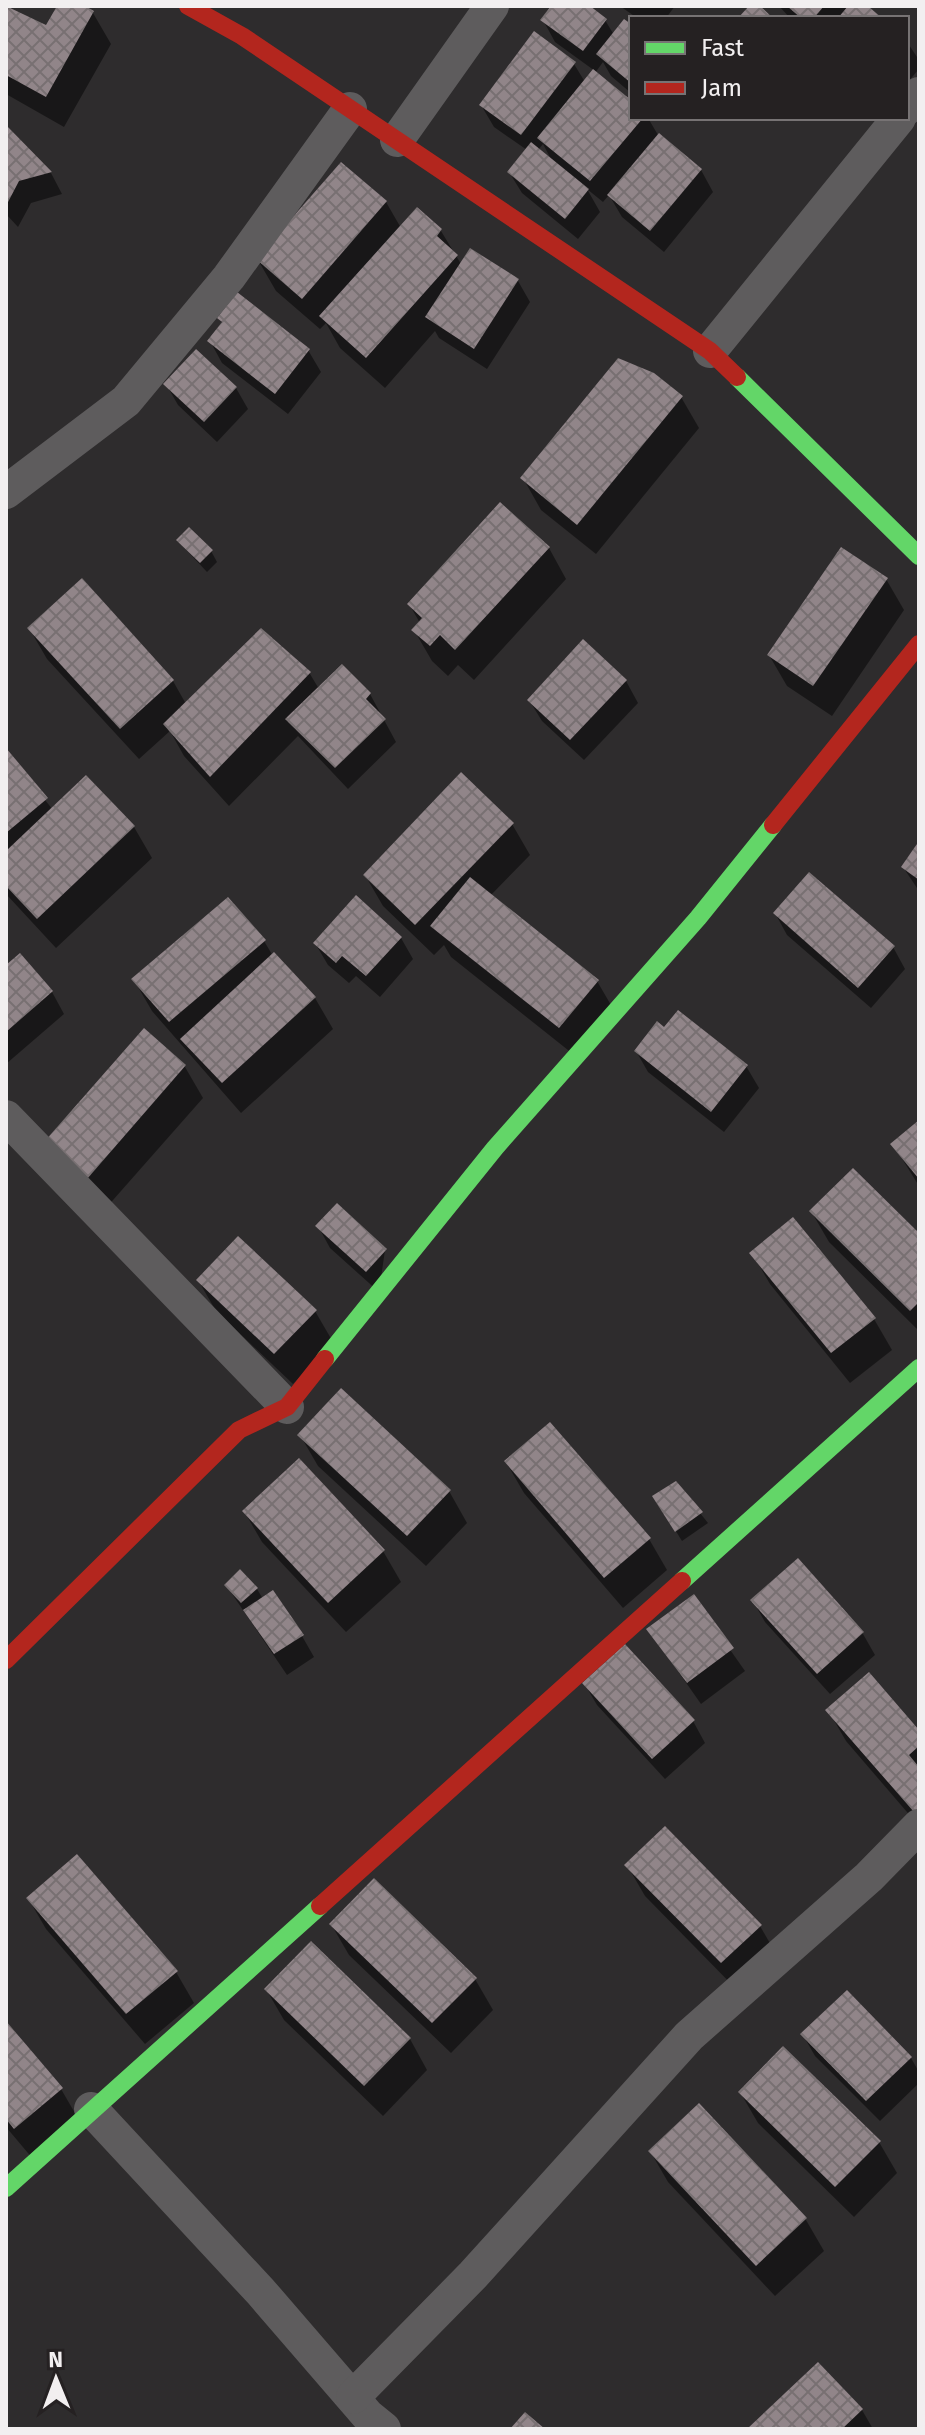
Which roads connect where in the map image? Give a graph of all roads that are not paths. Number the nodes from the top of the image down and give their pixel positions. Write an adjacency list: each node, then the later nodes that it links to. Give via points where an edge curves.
1 (188, 6): 3 (street)
2 (492, 6): 5 (street)
3 (350, 109): 5 (street); 7 (street, via 229,277 126,401)
4 (897, 120): 6 (street)
5 (397, 140): 6 (street)
6 (710, 351): 8 (street)
7 (6, 492)
8 (919, 556)
9 (919, 644): 12 (street, via 698,918 495,1148)
10 (6, 1117): 12 (street)
11 (919, 1368): 15 (street)
12 (287, 1407): 13 (street, via 239,1430)
13 (6, 1660)
14 (919, 1826): 17 (street, via 689,2036 473,2275)
15 (91, 2109): 16 (street); 17 (street, via 261,2292)
16 (6, 2188)
17 (365, 2418)

